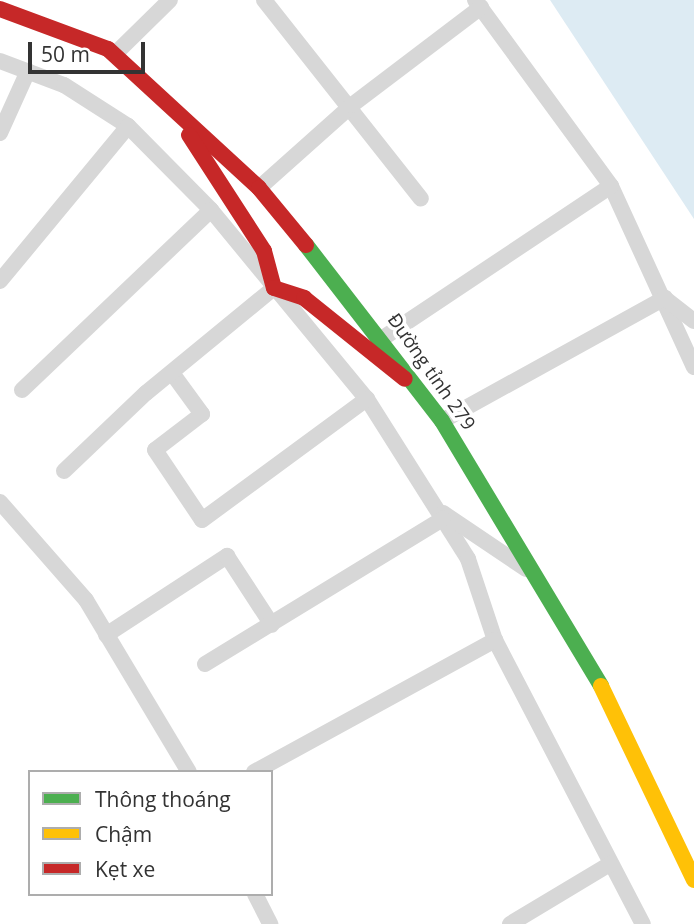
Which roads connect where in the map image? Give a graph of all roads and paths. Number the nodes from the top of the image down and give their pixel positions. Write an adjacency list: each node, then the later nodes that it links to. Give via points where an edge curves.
1 (170, 0): 5 (street)
2 (264, 0): 9 (street)
3 (478, 4): 9 (street); 12 (street)
4 (0, 9): 5 (main road, Đường tỉnh 279)
5 (115, 54): 8 (main road, Đường tỉnh 279)
6 (0, 61): 7 (street)
7 (29, 71): 10 (street); 11 (street)
8 (166, 99): 13 (main road, Đường tỉnh 279); 17 (main road, via 264,251)
9 (352, 105): 13 (street); 14 (street)
10 (128, 126): 15 (street); 16 (street)
11 (0, 132)
12 (611, 186): 18 (street); 20 (street)
13 (259, 188): 20 (main road, Đường tỉnh 279)
14 (421, 199)
15 (211, 210): 17 (street); 23 (street)
16 (0, 281)
17 (274, 288): 22 (street); 24 (main road, via 304,298); 25 (street)
18 (665, 298): 19 (street); 21 (street); 26 (street)
19 (694, 321)
20 (383, 338): 24 (main road, Đường tỉnh 279)
21 (694, 368)
22 (172, 373): 25 (street, via 202,414 155,450 202,520); 27 (street)
23 (22, 390)
24 (419, 390): 26 (main road, Đường tỉnh 279)
25 (367, 399): 29 (street)
26 (442, 421): 30 (main road, Đường tỉnh 279)
27 (64, 471)
28 (0, 502): 32 (street, via 48,550)
29 (439, 513): 30 (street); 31 (street); 33 (street, via 468,559)
30 (534, 574): 38 (main road, Đường tỉnh 279, via 610,702)
31 (272, 625): 32 (street, via 227,556); 34 (street)
32 (106, 635): 35 (street)
33 (495, 640): 36 (street); 37 (street)
34 (205, 664)
35 (188, 770)
36 (258, 770)
37 (610, 864): 41 (street); 42 (street)
38 (694, 880)
39 (256, 896): 40 (street)
40 (270, 924)
41 (510, 924)
42 (643, 924)

